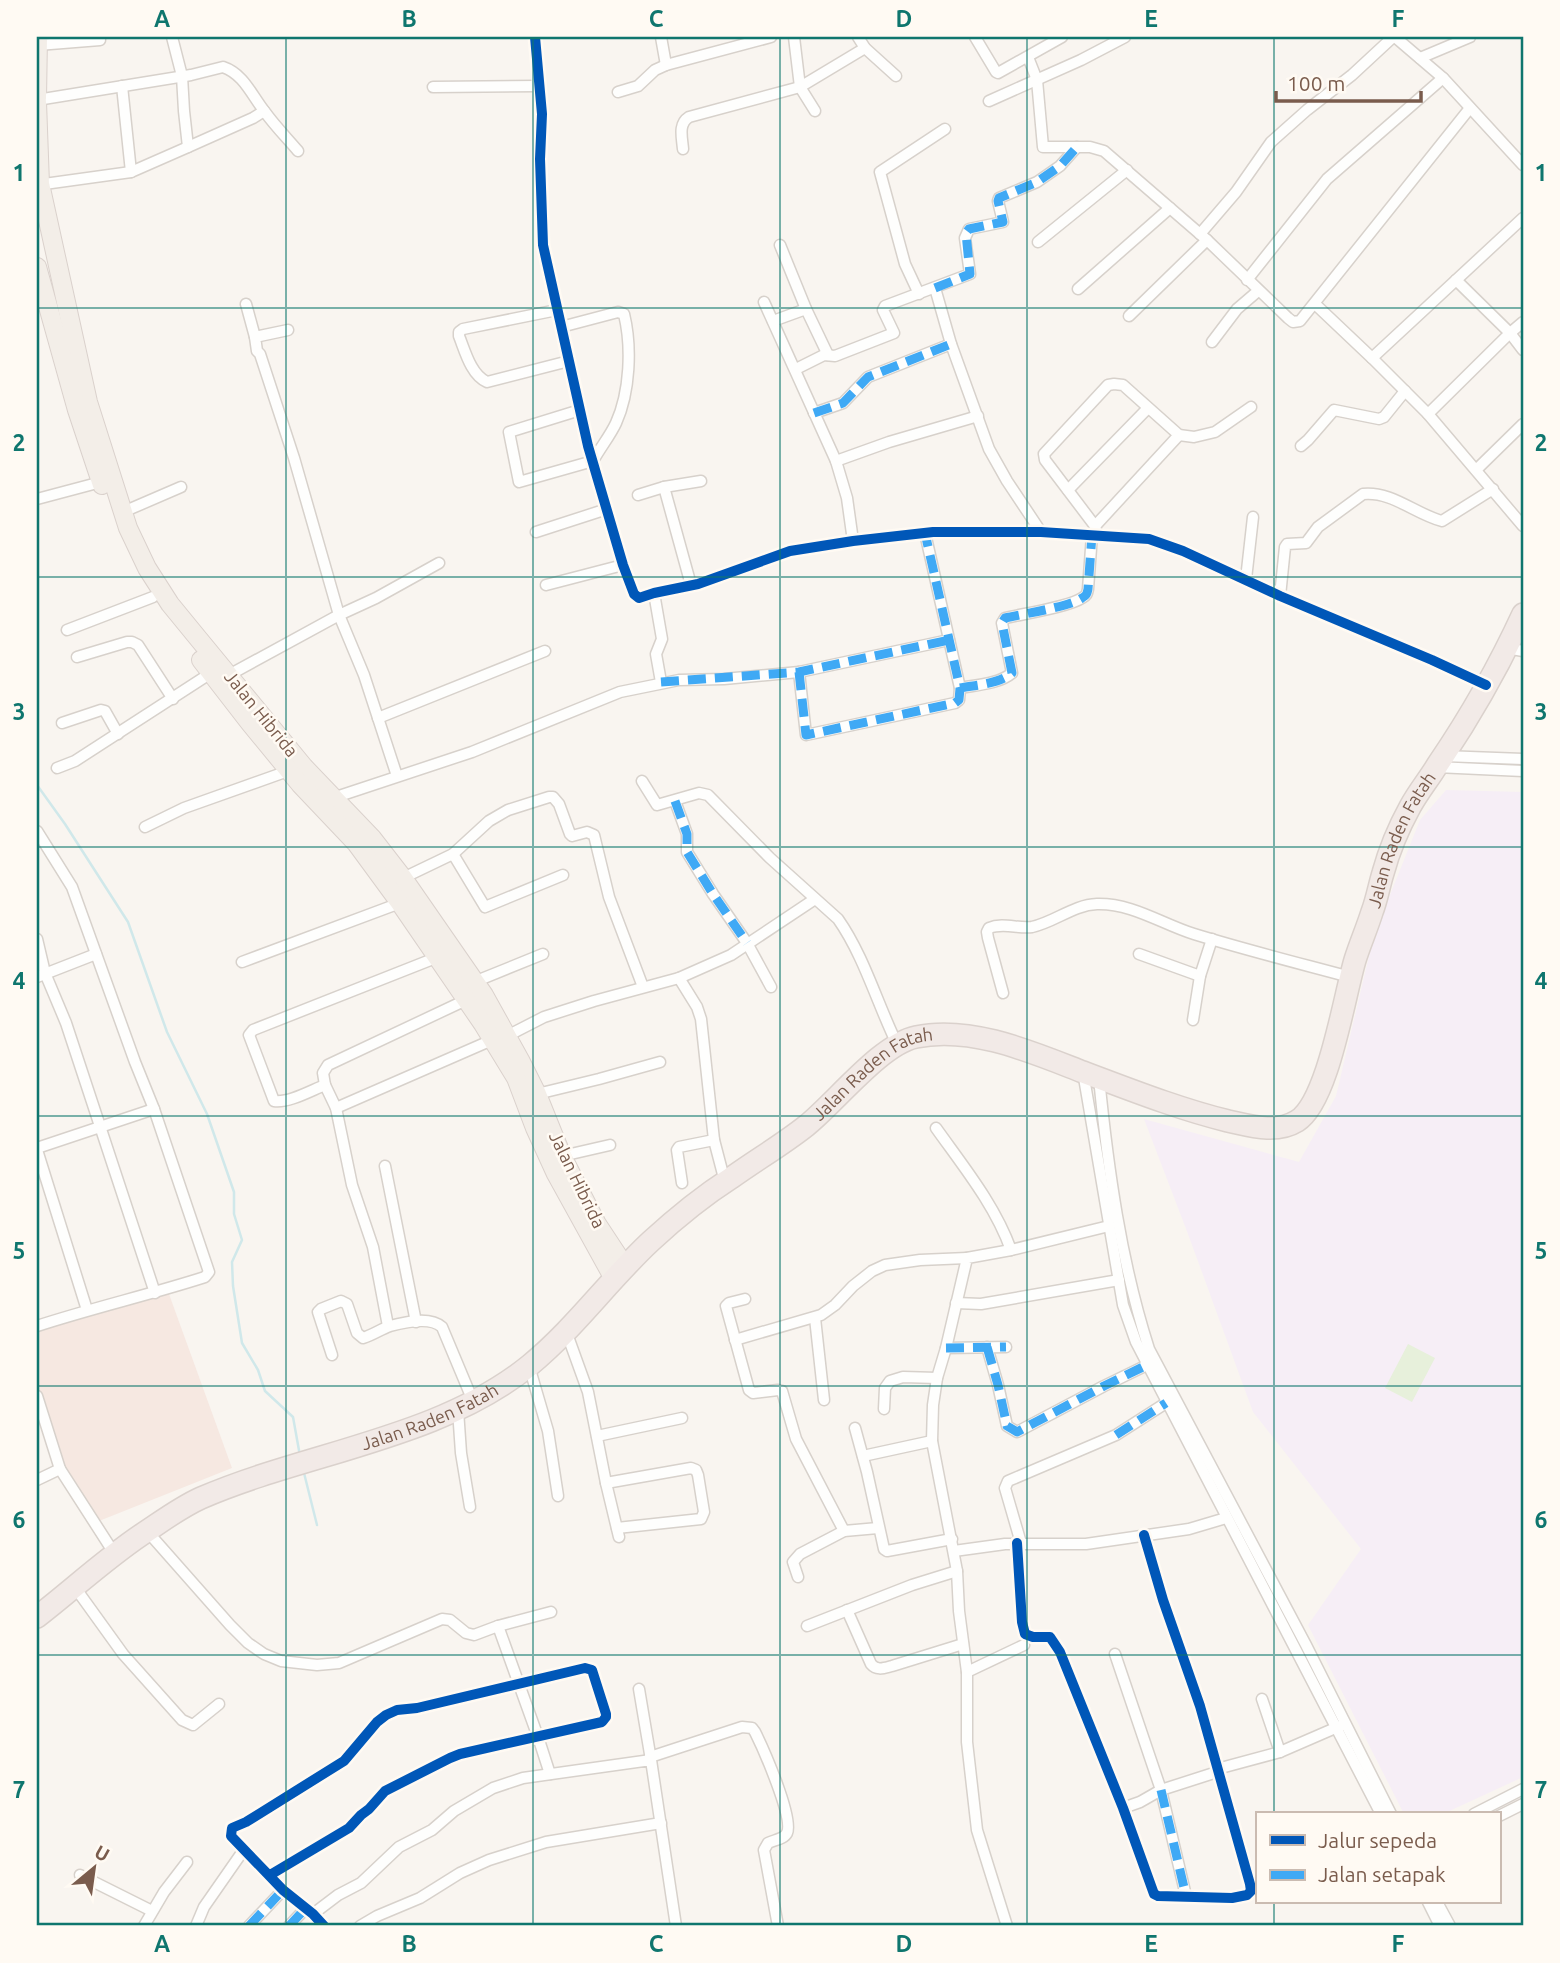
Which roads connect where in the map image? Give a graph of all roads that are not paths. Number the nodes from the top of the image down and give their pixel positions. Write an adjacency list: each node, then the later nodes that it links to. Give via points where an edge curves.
1 (172, 37): 20 (street)
2 (535, 37): 25 (street)
3 (661, 37): 19 (street)
4 (728, 37): 16 (street)
5 (771, 37): 16 (street)
6 (794, 37): 27 (street)
7 (858, 37): 15 (street)
8 (975, 37): 17 (street, via 998,73)
9 (1062, 37): 17 (street)
10 (1125, 37): 23 (street)
11 (1394, 37): 18 (street); 45 (street, via 1270,142)
12 (1469, 37): 18 (street)
13 (100, 40): 14 (street)
14 (38, 41): 29 (main road, Jalan Hibrida)
15 (865, 48): 21 (street); 27 (street)
16 (730, 49): 19 (street)
17 (1028, 57): 23 (street)
18 (1420, 58): 22 (street)
19 (666, 65): 28 (street, via 638,86)
20 (182, 76): 24 (street); 32 (street, via 229,69); 35 (street)
21 (896, 76)
22 (1443, 78): 31 (street); 49 (street, via 1327,179)
23 (1037, 80): 30 (street); 36 (street, via 1043,147)
24 (122, 86): 29 (street); 41 (street)
25 (539, 86): 26 (street); 59 (street, via 543,246)
26 (433, 87)
27 (800, 87): 33 (street); 37 (street, via 689,117 681,125)
28 (618, 92)
29 (37, 100): 42 (main road, Jalan Hibrida)
30 (989, 101)
31 (1471, 108): 39 (street); 57 (street)
32 (264, 111): 35 (street); 38 (street)
33 (815, 111)
34 (945, 129): 54 (street, via 880,173 905,264)
35 (188, 147): 41 (street)
36 (1077, 147): 40 (street, via 1104,151); 51 (street, via 1037,182 999,198 1003,222 966,233 970,274)
37 (683, 149)
38 (298, 151)
39 (1523, 165)
40 (1128, 170): 43 (street); 46 (street)
41 (131, 172): 42 (street)
42 (38, 184): 69 (main road, Jalan Hibrida)
43 (1170, 208): 45 (street); 52 (street)
44 (1523, 219): 50 (street)
45 (1203, 237): 49 (street); 60 (street)
46 (1038, 242)
47 (780, 245): 58 (street)
48 (37, 267): 69 (main road)
49 (1247, 280): 53 (street)
50 (1456, 280): 65 (street); 72 (street)
51 (935, 288): 54 (street); 68 (street)
52 (1078, 289)
53 (1258, 290): 57 (street, via 1293,322 1300,321); 67 (street)
54 (919, 294): 71 (street, via 883,307 894,333)
55 (764, 302): 61 (street)
56 (246, 304): 66 (street)
57 (1315, 304): 72 (street)
58 (806, 309): 61 (street); 71 (street)
59 (557, 310): 63 (street); 73 (street, via 463,329 459,336 479,378 487,382)
60 (1129, 316)
61 (773, 321): 74 (street)
62 (1523, 322): 65 (street)
63 (561, 327): 73 (street); 86 (street, via 624,314 627,384 616,422)
64 (288, 330): 66 (street)
65 (1510, 333): 70 (street); 81 (street)
66 (255, 337): 115 (street)
67 (1212, 342)
68 (951, 344): 80 (street, via 868,377 843,403); 82 (street)
69 (68, 347): 76 (main road, Jalan Hibrida)
70 (1523, 350)
71 (828, 355): 74 (street)
72 (1372, 358): 75 (street)
73 (569, 360): 79 (street)
74 (796, 369): 80 (street)
75 (1405, 391): 81 (street); 85 (street, via 1379,419 1334,410)
76 (83, 406): 90 (main road); 98 (main road, Jalan Hibrida)
77 (1251, 407): 84 (street, via 1215,432)
78 (1148, 408): 84 (street); 94 (street); 94 (street, via 1123,385 1108,385 1044,452)
79 (580, 410): 86 (street); 86 (street, via 509,432 519,482)
80 (814, 413): 87 (street)
81 (1428, 414): 88 (street)
82 (978, 416): 87 (street); 102 (street, via 995,463)
83 (1523, 424): 88 (street)
84 (1179, 435): 103 (street)
85 (1301, 446)
86 (593, 461): 97 (street)
87 (836, 461): 105 (street)
88 (1476, 470): 93 (street)
89 (701, 481): 92 (street)
90 (101, 482): 96 (street); 113 (main road, via 115,527 138,577)
91 (181, 487): 98 (street)
92 (664, 487): 95 (street); 110 (street)
93 (1493, 489): 100 (street); 112 (street, via 1442,521 1384,495 1363,494 1318,527 1306,543 1287,544)
94 (1068, 490): 103 (street)
95 (638, 495)
96 (37, 499)
97 (607, 509): 101 (street); 107 (street)
98 (123, 512): 122 (main road, Jalan Hibrida, via 147,568)
99 (1253, 517): 108 (street)
100 (1523, 526)
101 (536, 532)
102 (1041, 532): 103 (street); 104 (street)
103 (1095, 532): 108 (street, via 1166,544); 125 (street, via 1086,596 1004,618 1012,673)
104 (925, 533): 105 (street); 117 (street)
105 (853, 541): 110 (street, via 790,551)
106 (439, 563): 115 (street)
107 (623, 565): 109 (street); 111 (street, via 634,594 639,598)
108 (1246, 579): 112 (street)
109 (546, 585)
110 (691, 585): 111 (street)
111 (654, 593): 123 (street, via 662,639 656,654)
112 (1280, 596): 124 (street)
113 (153, 597): 116 (street); 122 (main road)
114 (1523, 614): 118 (highway, Jalan Raden Fatah)
115 (339, 615): 122 (street); 128 (street)
116 (67, 630)
117 (949, 640): 121 (street); 125 (street)
118 (1515, 649): 124 (highway, Jalan Raden Fatah)
119 (545, 650): 128 (street)
120 (77, 657): 127 (street, via 132,642)
121 (799, 672): 123 (street); 125 (street, via 806,735 954,703 959,700)
122 (220, 674): 126 (main road, Jalan Hibrida); 127 (street)
123 (661, 682): 137 (street, via 620,692 472,752)
124 (1486, 685): 132 (highway, Jalan Raden Fatah)
125 (960, 688)
126 (235, 693): 135 (main road); 139 (main road, Jalan Hibrida)
127 (173, 699): 130 (street)
128 (378, 718): 137 (street)
129 (62, 723): 130 (street, via 101,710)
130 (118, 734): 134 (street)
131 (1523, 759): 133 (street)
132 (1440, 761): 133 (street); 158 (highway, Jalan Raden Fatah, via 1409,808 1392,848)
133 (1499, 764): 136 (street)
134 (57, 768)
135 (288, 771): 141 (street); 147 (main road, via 356,843)
136 (1523, 771)
137 (397, 776): 139 (street)
138 (642, 780): 140 (street, via 657,805)
139 (333, 798): 145 (main road, Jalan Hibrida)
140 (675, 801): 146 (street, via 699,793 708,795); 150 (street, via 687,834 687,852)
141 (145, 827)
142 (37, 831): 151 (street, via 72,887)
143 (453, 854): 144 (street, via 485,907); 145 (street); 161 (street, via 508,810 555,798 572,836 594,835 610,897)
144 (563, 875)
145 (403, 878): 160 (main road, Jalan Hibrida)
146 (815, 899): 150 (street); 167 (street, via 846,931)
147 (400, 903): 154 (main road); 155 (street)
148 (37, 939): 156 (street)
149 (1212, 939): 157 (street); 158 (street); 163 (street, via 1110,904 1072,909 1027,928 993,926 987,932)
150 (747, 943): 159 (street); 162 (street)
151 (96, 954): 156 (street); 173 (street)
152 (543, 954): 160 (street)
153 (1139, 954): 157 (street)
154 (438, 957): 164 (main road); 170 (street, via 250,1032 274,1101)
155 (242, 962)
156 (41, 975): 174 (street, via 66,1023)
157 (1200, 976): 165 (street)
158 (1350, 977): 169 (highway, Jalan Raden Fatah, via 1319,1090 1305,1115 1283,1128 1208,1116)
159 (679, 978): 161 (street); 176 (street, via 703,1026)
160 (474, 982): 166 (main road, Jalan Hibrida)
161 (643, 987): 166 (street, via 544,1017)
162 (771, 987)
163 (1003, 993)
164 (466, 1000): 166 (main road); 170 (street, via 328,1065 323,1073)
165 (1193, 1020)
166 (500, 1038): 171 (main road, Jalan Hibrida); 172 (street); 186 (main road, via 556,1174)
167 (898, 1044): 169 (highway, Jalan Raden Fatah, via 917,1037 981,1038); 181 (highway, Jalan Raden Fatah, via 808,1124)
168 (660, 1062): 171 (street)
169 (1091, 1075): 183 (street); 187 (street, via 1106,1149)
170 (325, 1085): 172 (street)
171 (537, 1094): 179 (main road, Jalan Hibrida)
172 (336, 1108): 195 (street, via 352,1185 373,1247)
173 (154, 1109): 174 (street); 188 (street, via 209,1267 205,1277)
174 (99, 1127): 178 (street); 188 (street)
175 (936, 1128): 184 (street, via 974,1181)
176 (714, 1140): 181 (street); 182 (street, via 677,1150)
177 (610, 1145): 179 (street)
178 (37, 1149): 191 (street)
179 (562, 1156): 186 (main road, Jalan Hibrida)
180 (385, 1166): 193 (street)
181 (724, 1182): 186 (highway, Jalan Raden Fatah, via 668,1226)
182 (682, 1183)
183 (1110, 1226): 184 (street); 187 (street)
184 (1011, 1250): 185 (street)
185 (967, 1258): 190 (street); 192 (street, via 885,1265)
186 (620, 1273): 196 (highway, Jalan Raden Fatah)
187 (1123, 1282): 190 (street, via 981,1304); 202 (street, via 1128,1317); 218 (street, via 1149,1349)
188 (155, 1293): 191 (street)
189 (745, 1299): 197 (street, via 726,1305)
190 (957, 1303): 199 (street)
191 (87, 1310): 194 (street)
192 (815, 1318): 197 (street); 206 (street)
193 (416, 1322): 195 (street); 208 (street, via 433,1321 442,1327)
194 (37, 1326)
195 (388, 1326): 201 (street, via 362,1337 345,1302 321,1309 318,1314)
196 (566, 1331): 203 (highway, Jalan Raden Fatah); 212 (street, via 588,1392)
197 (735, 1340): 224 (street, via 750,1391 782,1391 796,1439)
198 (1006, 1346): 200 (street)
199 (946, 1348): 200 (street); 204 (street)
200 (987, 1348): 202 (street, via 1007,1426 1017,1432)
201 (332, 1355)
202 (1147, 1365): 207 (street)
203 (529, 1366): 208 (highway, Jalan Raden Fatah); 219 (street, via 548,1431)
204 (937, 1378): 209 (street, via 890,1381); 213 (street)
205 (37, 1400): 215 (street)
206 (824, 1400)
207 (1167, 1403): 218 (street); 226 (street, via 1116,1435 1008,1481 1005,1489)
208 (466, 1405): 220 (street, via 461,1453); 223 (highway, Jalan Raden Fatah, via 381,1438 238,1483 196,1500)
209 (884, 1409)
210 (682, 1418): 212 (street)
211 (855, 1428): 214 (street)
212 (597, 1436): 217 (street)
213 (932, 1441): 214 (street); 227 (street)
214 (863, 1456): 222 (street)
215 (60, 1469): 216 (street); 228 (street)
216 (37, 1480)
217 (606, 1483): 217 (street, via 691,1468 698,1475 705,1512 701,1519 618,1533)
218 (1219, 1491): 221 (street); 239 (street)
219 (558, 1496)
220 (470, 1507)
221 (1226, 1518): 225 (street); 239 (street)
222 (878, 1528): 224 (street); 227 (street, via 887,1550)
223 (147, 1531): 228 (highway, Jalan Raden Fatah); 235 (street, via 248,1643 281,1661 339,1663 442,1619 474,1635)
224 (844, 1531): 230 (street, via 795,1558)
225 (1144, 1535): 226 (street, via 1086,1544); 250 (street)
226 (1019, 1544): 227 (street); 255 (street, via 1025,1634 1050,1637 1060,1652)
227 (953, 1545): 229 (street)
228 (114, 1553): 231 (highway, Jalan Raden Fatah)
229 (957, 1571): 232 (street); 237 (street)
230 (798, 1577)
231 (74, 1586): 234 (highway, Jalan Raden Fatah); 245 (street, via 123,1654 182,1720 193,1725)
232 (847, 1610): 236 (street); 237 (street, via 875,1668)
233 (551, 1612): 235 (street)
234 (37, 1617)
235 (498, 1626): 242 (street)
236 (807, 1626)
237 (962, 1644): 241 (street)
238 (1024, 1645): 241 (street)
239 (1301, 1648): 246 (street)
240 (1115, 1654): 253 (street)
241 (967, 1672): 279 (street, via 967,1742 977,1829)
242 (519, 1685): 247 (street); 247 (street, via 586,1668 594,1674 604,1720); 261 (street, via 386,1714 344,1761 232,1829 230,1836)
243 (639, 1689): 249 (street)
244 (1262, 1699): 248 (street)
245 (219, 1704)
246 (1341, 1725): 248 (street); 256 (street); 257 (street)
247 (538, 1737): 251 (street); 264 (street, via 460,1754 385,1791 349,1828)
248 (1280, 1752): 250 (street)
249 (650, 1759): 251 (street); 260 (street); 278 (street, via 741,1727 752,1728 777,1782 788,1826 782,1838 768,1843 764,1850)
250 (1217, 1770): 253 (street); 266 (street, via 1251,1891 1232,1898)
251 (550, 1774): 270 (street, via 494,1788 399,1847 361,1883)
252 (1523, 1789): 258 (street)
253 (1161, 1790): 255 (street); 266 (street)
254 (1523, 1804): 259 (street)
255 (1123, 1808): 266 (street, via 1154,1894)
256 (1380, 1812)
257 (1390, 1812)
258 (1478, 1812)
259 (1500, 1816)
260 (661, 1823): 276 (street, via 546,1842 489,1860); 277 (street)
261 (243, 1851): 264 (street); 272 (street)
262 (187, 1861): 269 (street)
263 (80, 1875): 269 (street)
264 (270, 1875): 265 (street)
265 (283, 1890): 270 (street); 273 (street)
266 (1186, 1896)
267 (1429, 1904): 280 (street)
268 (1438, 1904): 281 (street)
269 (152, 1911): 271 (street)
270 (309, 1912): 274 (street); 275 (street)
271 (144, 1926)
272 (196, 1926)
273 (249, 1926)
274 (289, 1926)
275 (324, 1926)
276 (360, 1926)
277 (676, 1926)
278 (778, 1926)
279 (1007, 1926)
280 (1440, 1926)
281 (1450, 1926)

